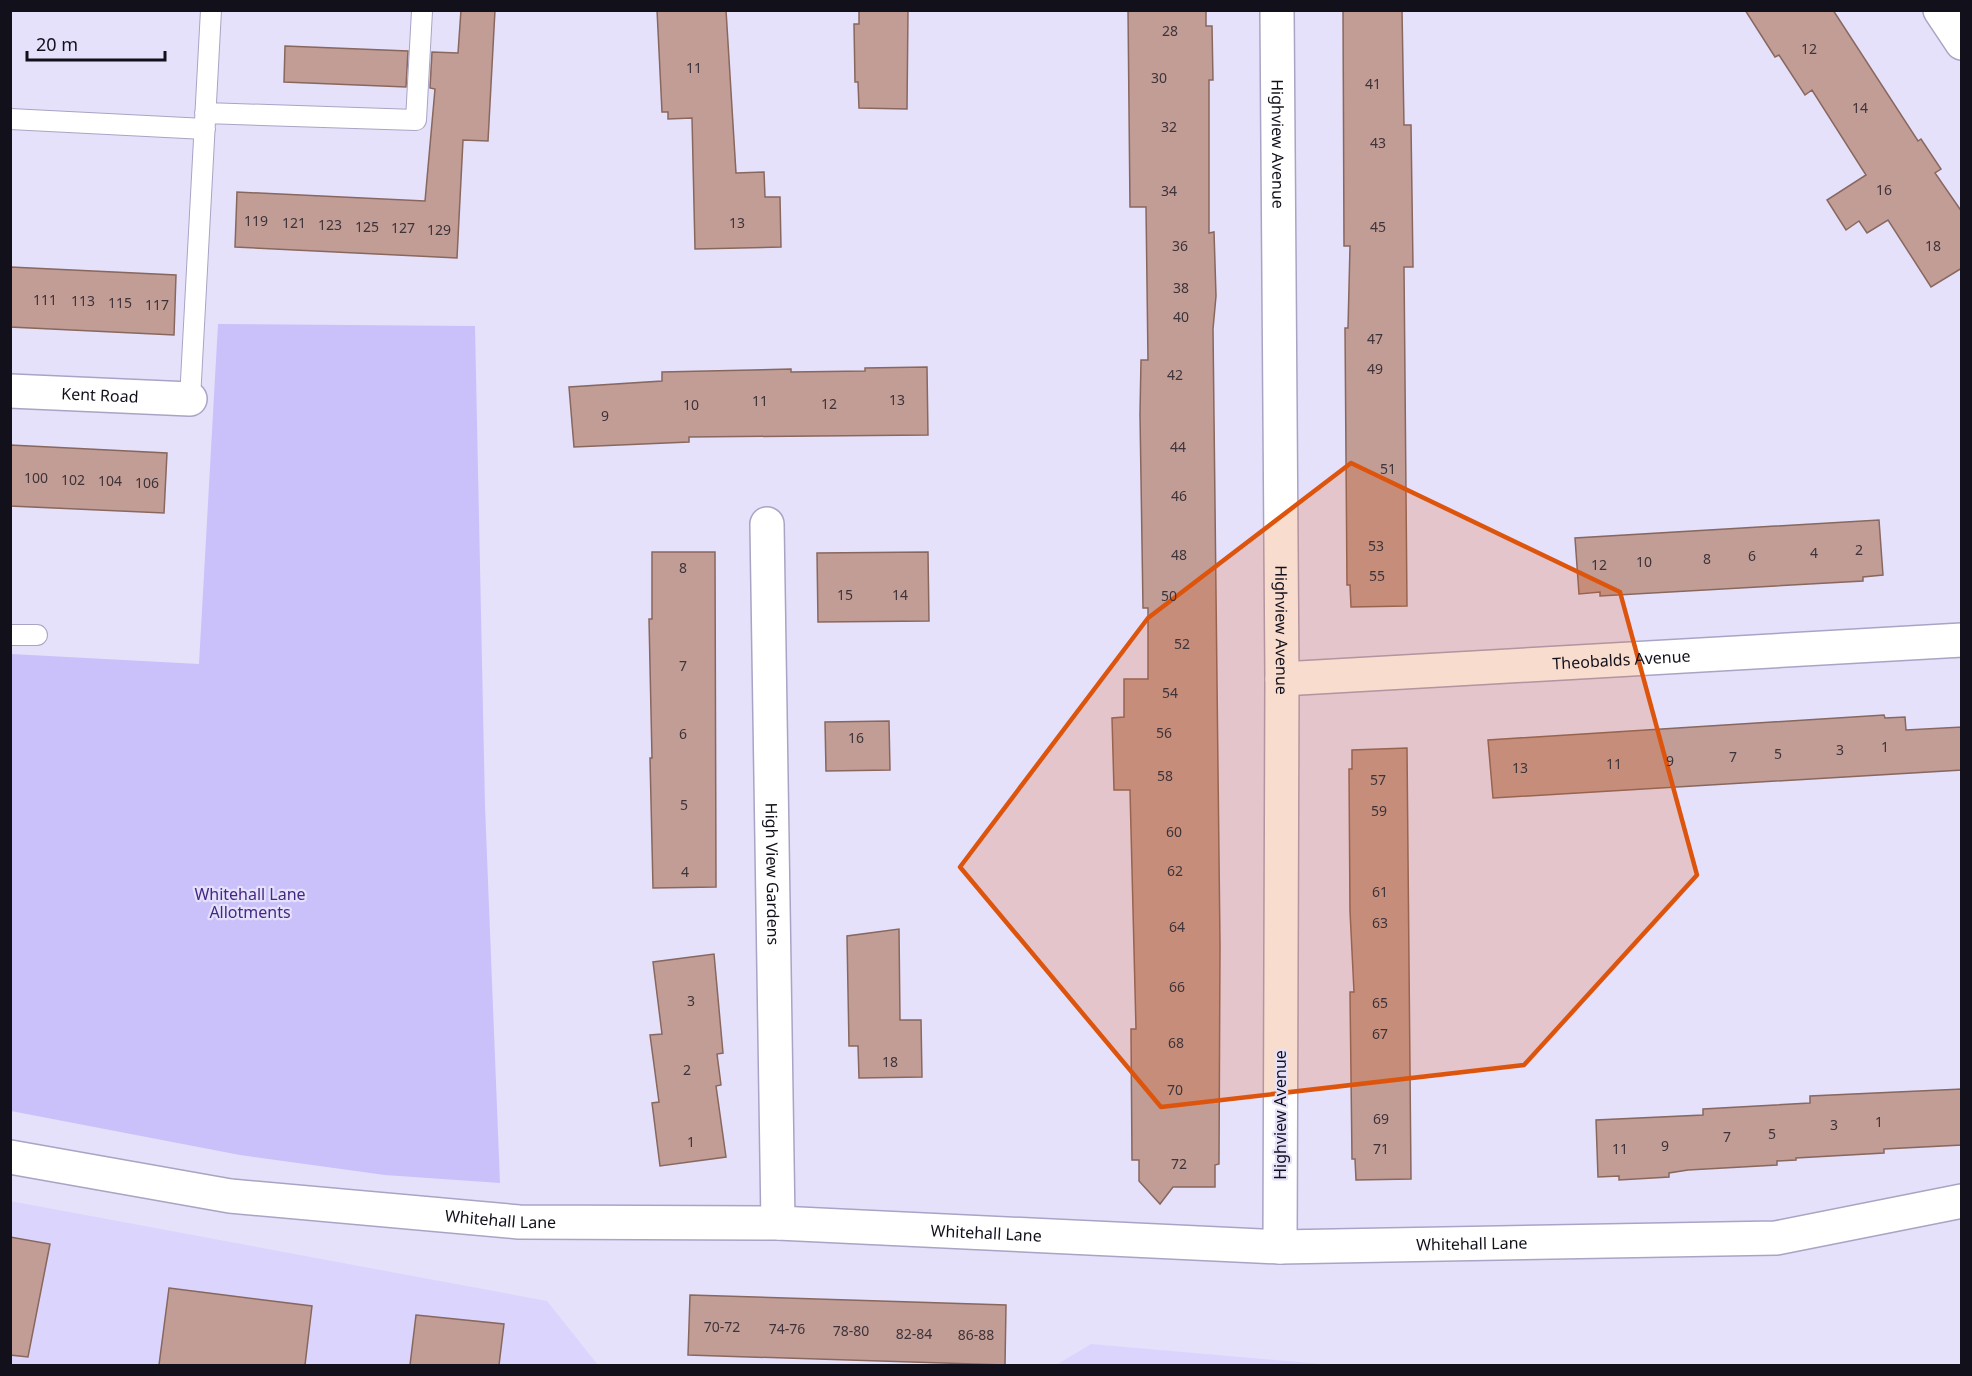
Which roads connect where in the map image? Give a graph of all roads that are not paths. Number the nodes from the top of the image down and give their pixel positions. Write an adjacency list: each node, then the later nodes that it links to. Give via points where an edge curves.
1 (211, 10): 7 (lane)
2 (1277, 10): 14 (street, Highview Avenue)
3 (1940, 10): 5 (street)
4 (422, 11): 7 (lane, via 416,120)
5 (1962, 43)
6 (10, 119): 7 (lane)
7 (205, 121): 9 (lane)
8 (10, 391): 9 (street, Kent Road)
9 (190, 399)
10 (767, 524): 17 (street, High View Gardens)
11 (10, 635): 12 (lane)
12 (37, 635)
13 (1962, 640): 14 (street, Theobalds Avenue)
14 (1282, 679): 18 (street, Highview Avenue)
15 (10, 1157): 17 (street, Whitehall Lane, via 230,1196 519,1222)
16 (1962, 1201): 18 (street, Whitehall Lane, via 1776,1238)
17 (778, 1222): 18 (street, Whitehall Lane)
18 (1280, 1247)

